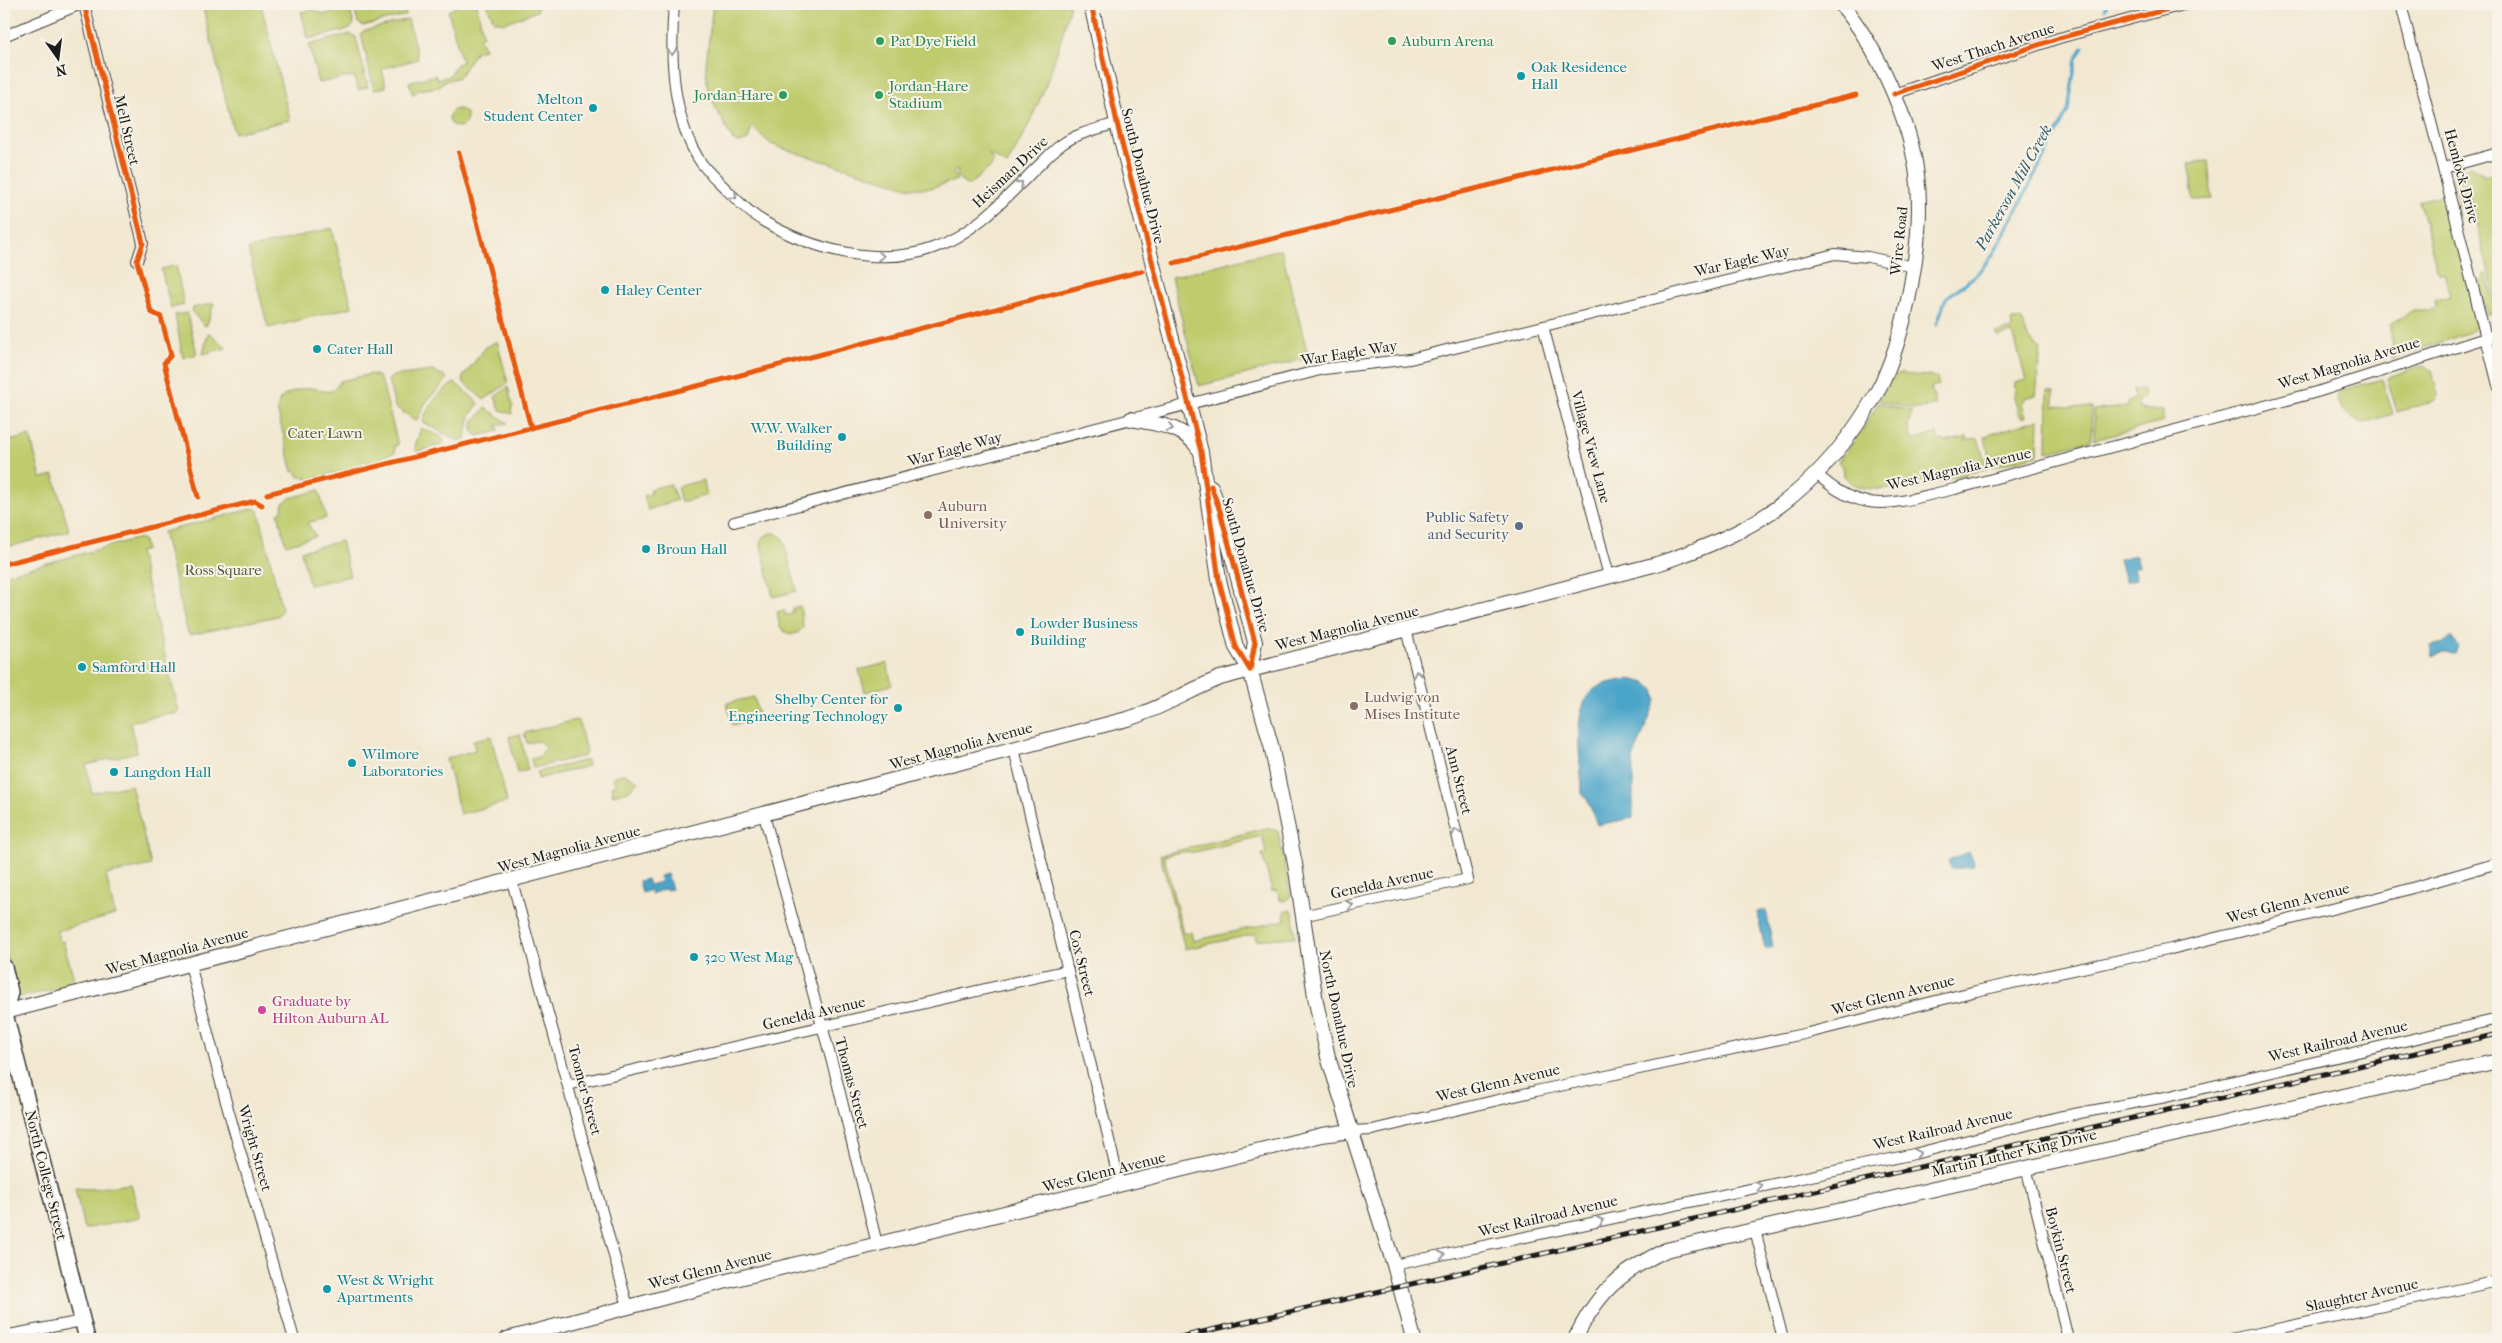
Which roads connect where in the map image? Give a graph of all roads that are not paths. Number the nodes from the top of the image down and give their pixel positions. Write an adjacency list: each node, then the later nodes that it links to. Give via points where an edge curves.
1 (82, 4): 7 (street); 12 (street, Mell Street, via 142,243)
2 (674, 4): 9 (street, Heisman Drive, one-way to 9, via 673,64 684,128 698,158 761,220 797,239 843,252 886,256 932,248 962,234 992,212 1061,144 1084,132)
3 (1091, 4): 9 (street, South Donahue Drive)
4 (1841, 4): 8 (street, Wire Road, via 1883,70)
5 (2187, 4): 8 (street, West Thach Avenue, via 2059,38)
6 (2401, 4): 11 (street, Hemlock Drive)
7 (4, 36)
8 (1894, 94): 13 (street, Wire Road, via 1917,173 1920,210)
9 (1117, 123): 18 (street, South Donahue Drive)
10 (2498, 153): 11 (street)
11 (2444, 168): 16 (street, Hemlock Drive)
12 (137, 261)
13 (1914, 267): 14 (street, War Eagle Way, via 1834,254); 22 (street, Wire Road, via 1899,330 1878,390)
14 (1543, 326): 18 (street, War Eagle Way, via 1410,359 1324,369); 24 (street, Village View Lane)
15 (2498, 334): 16 (street, West Magnolia Avenue)
16 (2487, 337): 17 (street, Hemlock Drive); 22 (street, West Magnolia Avenue, via 2317,392 1896,502 1856,501 1831,488)
17 (2498, 384)
18 (1188, 404): 19 (street, War Eagle Way); 20 (street, South Donahue Drive)
19 (1131, 419): 20 (street, one-way to 20, via 1177,430 1188,436); 23 (street, War Eagle Way)
20 (1201, 452): 21 (street, South Donahue Drive)
21 (1204, 470): 26 (street, South Donahue Drive, via 1219,580 1236,647); 26 (street, South Donahue Drive, via 1220,511 1255,642)
22 (1817, 474): 24 (street, West Magnolia Avenue, via 1770,512 1724,540 1657,564)
23 (734, 522)
24 (1609, 576): 25 (street, West Magnolia Avenue)
25 (1406, 629): 26 (street, West Magnolia Avenue); 30 (street, Ann Street, one-way to 25)
26 (1250, 670): 27 (street, West Magnolia Avenue, via 1199,686 1151,712); 32 (street, North Donahue Drive, via 1277,770)
27 (1014, 749): 28 (street, West Magnolia Avenue); 35 (street, Cox Street)
28 (764, 815): 31 (street, West Magnolia Avenue); 38 (street, Thomas Street)
29 (2498, 863): 41 (street, West Glenn Avenue, via 2337,908 1801,1035 1536,1091 1372,1130)
30 (1468, 880): 32 (street, Genelda Avenue, one-way to 30)
31 (512, 881): 33 (street, West Magnolia Avenue); 40 (street, Toomer Street)
32 (1302, 916): 41 (street, North Donahue Drive, via 1319,1015)
33 (190, 964): 36 (street, West Magnolia Avenue); 52 (street, Wright Street)
34 (4, 967): 36 (main road, via 10,992)
35 (1068, 970): 38 (street, Genelda Avenue); 43 (street, Cox Street)
36 (4, 1011): 49 (main road, North College Street)
37 (2498, 1019): 46 (street, West Railroad Avenue, one-way to 37, via 1914,1154 2058,1117 2166,1097)
38 (822, 1026): 40 (street, Genelda Avenue); 45 (street, Thomas Street)
39 (2498, 1060): 42 (street, Martin Luther King Drive)
40 (568, 1085): 48 (street, Toomer Street)
41 (1350, 1130): 43 (street, West Glenn Avenue); 46 (street, North Donahue Drive)
42 (2026, 1167): 44 (street, Martin Luther King Drive); 57 (street, Boykin Street)
43 (1120, 1185): 45 (street, West Glenn Avenue)
44 (1755, 1230): 55 (street, Martin Luther King Drive, via 1666,1250 1637,1264 1613,1282 1597,1300); 56 (street)
45 (877, 1244): 48 (street, West Glenn Avenue)
46 (1394, 1265): 54 (street, North Donahue Drive)
47 (2498, 1281): 58 (street, Slaughter Avenue)
48 (628, 1307): 53 (street, West Glenn Avenue)
49 (82, 1321): 50 (street); 51 (main road, North College Street)
50 (4, 1336)
51 (87, 1339)
52 (294, 1339)
53 (507, 1339)
54 (1414, 1339)
55 (1575, 1339)
56 (1783, 1339)
57 (2068, 1339)
58 (2231, 1339)

